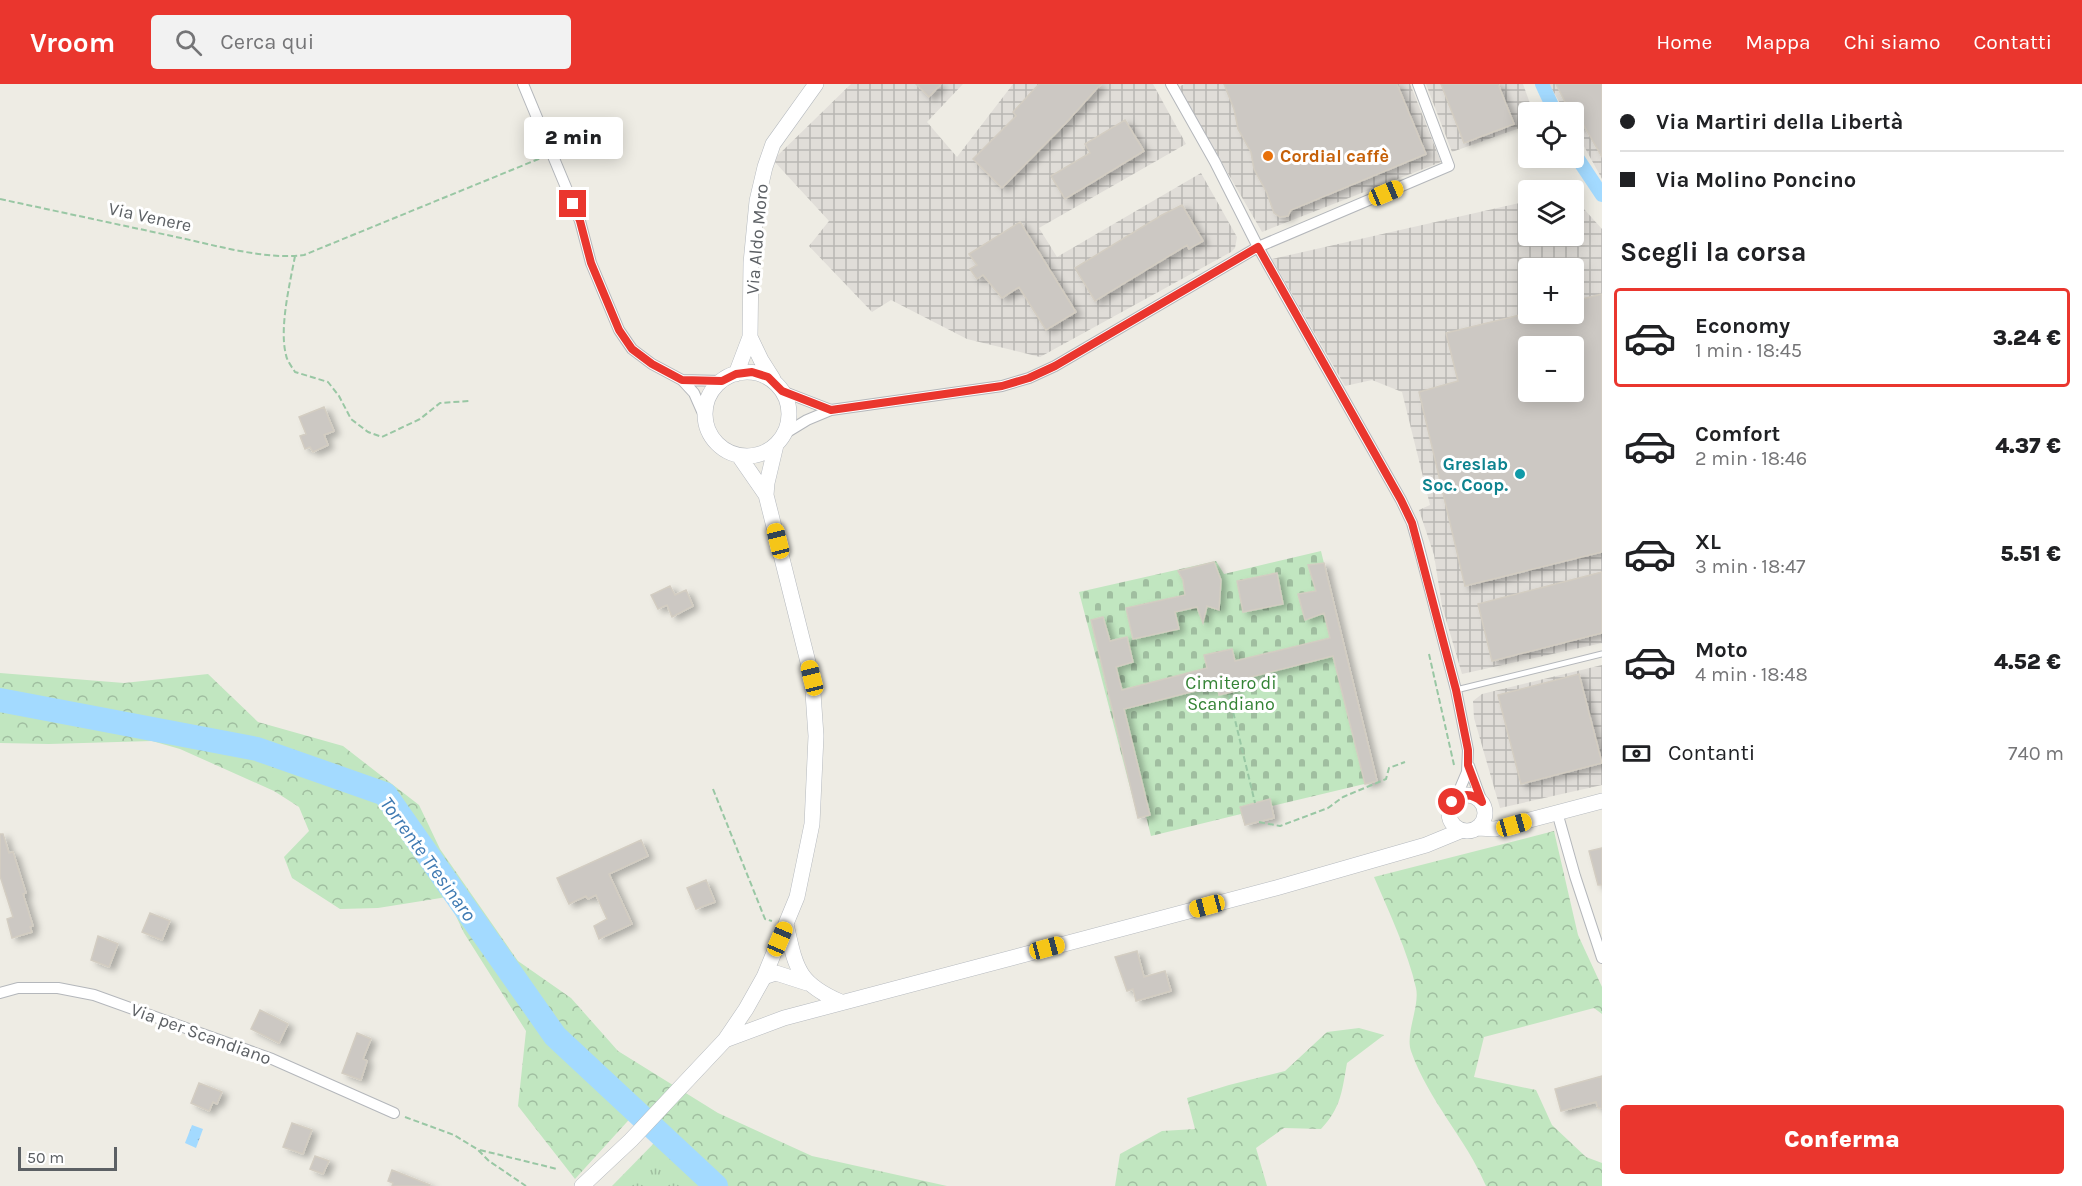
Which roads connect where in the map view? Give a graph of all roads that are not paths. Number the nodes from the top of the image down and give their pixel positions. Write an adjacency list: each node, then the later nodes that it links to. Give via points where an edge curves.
1 (523, 84): 8 (street, via 580,221 591,263 619,330 632,349)
2 (816, 84): 6 (main road, Via Aldo Moro, via 773,144 765,167 757,201 751,263)
3 (1171, 84): 5 (street)
4 (1418, 84): 5 (street, via 1449,166)
5 (1258, 247): 11 (street, via 1029,378 1002,386); 17 (street, via 1412,523)
6 (750, 337): 7 (main road, Via Aldo Moro); 10 (main road, Via Aldo Moro)
7 (736, 374): 9 (main road); 10 (main road, via 760,374)
8 (682, 380): 9 (street); 12 (street, via 694,393)
9 (722, 381): 12 (main road, via 709,397)
10 (778, 386): 11 (street); 13 (main road, via 789,412)
11 (831, 410): 13 (street)
12 (705, 418): 14 (main road, via 720,446)
13 (780, 440): 14 (main road, via 770,450 755,456); 15 (main road)
14 (739, 456): 15 (main road)
15 (766, 495): 27 (main road, via 812,678 816,736 812,824 797,897)
16 (1602, 654): 17 (lane)
17 (1456, 690): 18 (street)
18 (1468, 765): 19 (street); 21 (street)
19 (1456, 798): 21 (main road, via 1473,796); 22 (main road)
20 (1602, 801): 23 (main road)
21 (1482, 802): 24 (main road)
22 (1448, 813): 25 (main road, via 1451,824); 26 (main road)
23 (1557, 813): 24 (main road, via 1495,829); 28 (street)
24 (1481, 823): 25 (main road, via 1472,831)
25 (1460, 831): 26 (main road)
26 (1426, 845): 32 (main road)
27 (786, 924): 29 (main road); 30 (main road, via 797,968)
28 (1602, 958)
29 (764, 977): 30 (main road, via 776,973); 33 (main road)
30 (807, 983): 32 (main road)
31 (0, 993): 34 (street, Via per Scandiano, via 18,988 58,988 94,995 272,1059)
32 (841, 1002): 33 (main road)
33 (725, 1040): 35 (main road)
34 (394, 1113)
35 (583, 1185)

